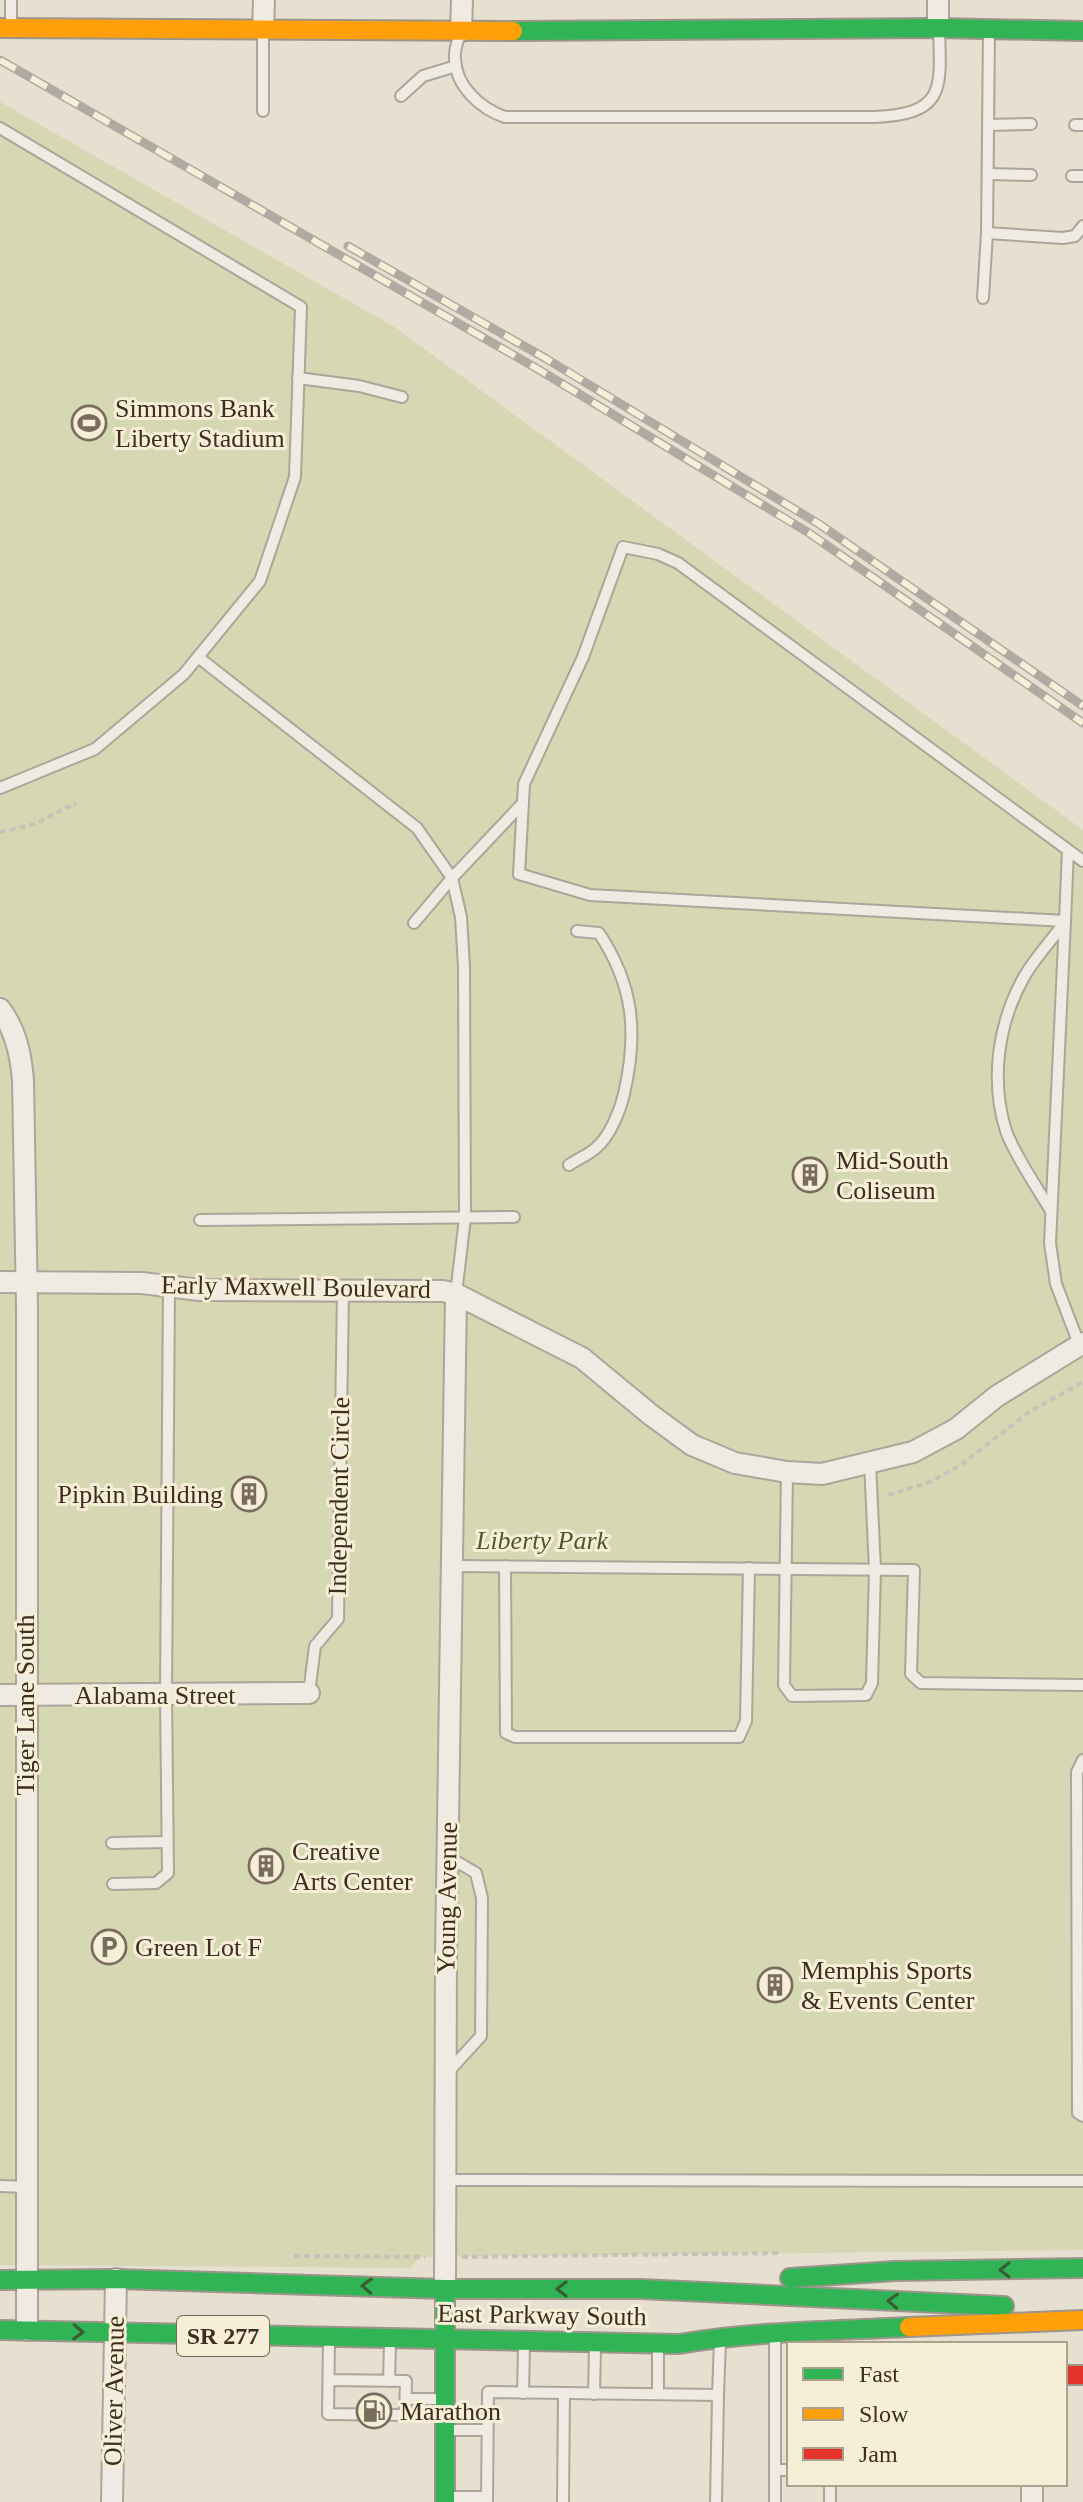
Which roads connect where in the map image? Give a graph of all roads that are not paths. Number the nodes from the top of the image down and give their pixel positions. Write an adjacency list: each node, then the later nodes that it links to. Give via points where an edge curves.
1 (11, 0): 5 (lane)
2 (264, 0): 8 (street)
3 (462, 0): 9 (street)
4 (938, 0): 6 (street)
5 (5, 28): 8 (main road)
6 (938, 28): 7 (main road); 9 (main road); 11 (lane, via 937,92 927,105 899,116 505,117 476,101)
7 (989, 29): 10 (main road); 15 (lane)
8 (263, 30): 9 (main road); 13 (lane)
9 (461, 31): 11 (lane)
10 (1083, 31)
11 (456, 66): 12 (lane, via 423,76)
12 (401, 96)
13 (263, 111)
14 (1031, 124): 15 (lane)
15 (989, 125): 17 (lane)
16 (0, 128): 22 (lane, via 301,307)
17 (988, 174): 18 (lane); 20 (lane)
18 (1031, 175)
19 (1083, 226): 20 (lane, via 1075,236 1063,238)
20 (987, 233): 21 (lane)
21 (983, 298)
22 (298, 378): 23 (lane); 24 (lane, via 295,477 260,581)
23 (402, 397)
24 (198, 657): 25 (lane, via 95,749); 29 (lane, via 417,828)
25 (0, 788)
26 (523, 803): 27 (lane, via 524,784 583,657 623,547 678,563); 29 (lane); 30 (lane, via 519,874 590,895)
27 (1068, 850): 28 (lane); 30 (lane)
28 (1083, 861)
29 (452, 878): 31 (lane); 37 (lane, via 464,967)
30 (1065, 921): 35 (lane); 35 (lane, via 1025,975 1009,1008 999,1051 997,1095 1007,1134)
31 (414, 923)
32 (577, 931): 34 (lane, via 599,933 624,981 632,1021 631,1061 620,1111 598,1147)
33 (0, 1009): 39 (street, Tiger Lane South, via 22,1057)
34 (569, 1165)
35 (1051, 1211): 44 (lane, via 1056,1284)
36 (514, 1217): 37 (lane)
37 (465, 1218): 38 (lane); 43 (lane)
38 (200, 1220)
39 (27, 1281): 40 (street, Early Maxwell Boulevard); 41 (street, Early Maxwell Boulevard); 55 (street, Tiger Lane South)
40 (0, 1282)
41 (169, 1286): 42 (street, Early Maxwell Boulevard); 56 (lane)
42 (343, 1291): 43 (street, Early Maxwell Boulevard); 53 (lane, Independent Circle, via 338,1619 315,1646)
43 (456, 1294): 46 (street, Early Maxwell Boulevard, via 582,1358 692,1445 735,1463); 47 (street, Young Avenue)
44 (1081, 1344): 45 (street, Early Maxwell Boulevard, via 997,1396 956,1429 913,1452)
45 (870, 1462): 46 (street, Early Maxwell Boulevard, via 822,1474); 51 (lane)
46 (787, 1472): 50 (lane)
47 (452, 1566): 48 (lane); 60 (street, Young Avenue)
48 (505, 1566): 49 (lane); 49 (lane, via 506,1733 515,1737 739,1737 746,1721)
49 (749, 1568): 50 (lane)
50 (786, 1568): 51 (lane); 51 (lane, via 784,1685 792,1696 866,1695 872,1683)
51 (875, 1570): 52 (lane, via 914,1570 911,1674 921,1683)
52 (1083, 1685)
53 (309, 1693): 56 (street, Alabama Street)
54 (0, 1695): 55 (street, Alabama Street)
55 (25, 1695): 56 (street, Alabama Street); 67 (street, Tiger Lane South)
56 (166, 1695): 58 (lane)
57 (1083, 1760): 63 (lane, via 1077,1772 1078,2113)
58 (167, 1842): 59 (lane); 61 (lane, via 168,1873 162,1881)
59 (112, 1843)
60 (447, 1856): 62 (street, Young Avenue); 62 (lane, via 476,1873 482,1898 481,2036)
61 (113, 1884)
62 (447, 2073): 64 (street, Young Avenue)
63 (1083, 2116)
64 (446, 2180): 65 (lane); 72 (street, Young Avenue)
65 (1083, 2181)
66 (0, 2186): 67 (lane)
67 (26, 2187): 71 (street, Tiger Lane South)
68 (1083, 2268): 73 (main road, one-way to 73, via 895,2271)
69 (116, 2279): 71 (main road, East Parkway South / SR 277); 72 (main road, East Parkway South / SR 277, one-way to 69); 78 (street, Oliver Avenue)
70 (0, 2280): 71 (main road, East Parkway South / SR 277)
71 (27, 2280): 77 (street, Tiger Lane South)
72 (445, 2289): 73 (main road, East Parkway South / SR 277, one-way to 72); 81 (main road, Young Avenue)
73 (640, 2289): 74 (main road, East Parkway South / SR 277, one-way to 73)
74 (1083, 2309)
75 (1083, 2320): 85 (main road, via 848,2332)
76 (0, 2330): 77 (main road, East Parkway South / SR 277)
77 (27, 2330): 78 (main road, East Parkway South / SR 277, one-way to 78)
78 (115, 2333): 79 (main road, East Parkway South / SR 277); 103 (street, Oliver Avenue)
79 (329, 2338): 80 (main road, East Parkway South / SR 277); 88 (lane)
80 (390, 2339): 81 (main road, East Parkway South / SR 277); 89 (lane)
81 (446, 2340): 82 (main road, East Parkway South / SR 277); 96 (main road, Young Avenue)
82 (524, 2342): 86 (main road, East Parkway South / SR 277); 90 (lane)
83 (658, 2342): 84 (main road, East Parkway South / SR 277); 86 (main road, East Parkway South / SR 277); 93 (lane)
84 (720, 2342): 87 (main road, East Parkway South); 94 (lane)
85 (799, 2342)
86 (595, 2343): 92 (lane)
87 (780, 2346): 99 (lane)
88 (329, 2380): 89 (lane); 95 (lane, via 328,2414 405,2415)
89 (389, 2381): 95 (lane, via 406,2381)
90 (523, 2393): 91 (lane); 98 (lane, via 488,2392)
91 (564, 2393): 92 (lane); 104 (lane)
92 (594, 2394): 93 (lane)
93 (658, 2394): 94 (lane)
94 (718, 2395): 105 (lane)
95 (406, 2399): 96 (lane)
96 (445, 2399): 97 (main road, Young Avenue)
97 (444, 2430): 98 (lane); 101 (main road, Young Avenue)
98 (487, 2430): 102 (lane)
99 (775, 2470): 100 (lane); 106 (lane)
100 (787, 2470)
101 (445, 2499): 102 (lane)
102 (487, 2499)
103 (112, 2502)
104 (563, 2502)
105 (716, 2502)
106 (775, 2502)

